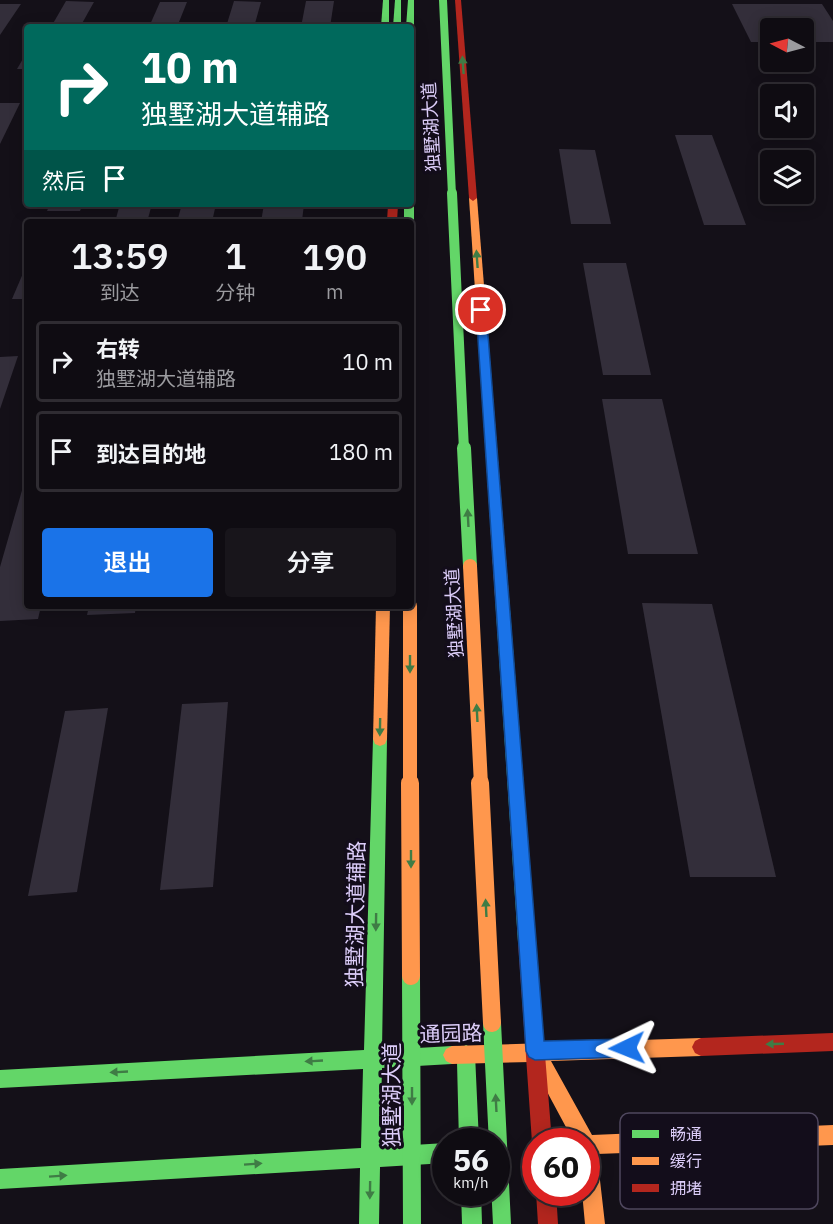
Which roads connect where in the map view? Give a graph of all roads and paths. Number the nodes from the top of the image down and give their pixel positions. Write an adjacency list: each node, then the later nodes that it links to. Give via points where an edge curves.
1 (386, 0): 6 (main road)
2 (398, 0): 7 (main road)
3 (411, 0): 8 (main road)
4 (443, 0): 32 (main road, 独墅湖大道, one-way to 4, bridge)
5 (458, 0): 12 (main road, one-way to 5)
6 (385, 24)
7 (397, 24)
8 (410, 24)
9 (383, 609): 14 (main road, 独墅湖大道辅路, one-way to 14)
10 (410, 609): 30 (main road, 独墅湖大道, one-way to 30, bridge)
11 (833, 1042): 12 (main road, 通园路, one-way to 12)
12 (535, 1051): 13 (main road, 通园路); 17 (main road); 18 (main road)
13 (466, 1054): 14 (main road, 通园路); 16 (main road)
14 (372, 1058): 15 (main road, 通园路, one-way to 15); 24 (main road, 独墅湖大道辅路)
15 (0, 1079)
16 (469, 1128)
17 (541, 1128)
18 (578, 1128)
19 (818, 1135): 20 (main road)
20 (833, 1135)
21 (620, 1142): 22 (main road)
22 (600, 1143)
23 (432, 1154): 24 (main road)
24 (371, 1156): 25 (main road, one-way to 24); 29 (main road, 独墅湖大道辅路, one-way to 29)
25 (0, 1179)
26 (471, 1206): 31 (main road)
27 (547, 1206): 33 (main road)
28 (593, 1206): 34 (main road)
29 (369, 1224)
30 (412, 1224)
31 (472, 1224)
32 (501, 1224)
33 (548, 1224)
34 (595, 1224)

